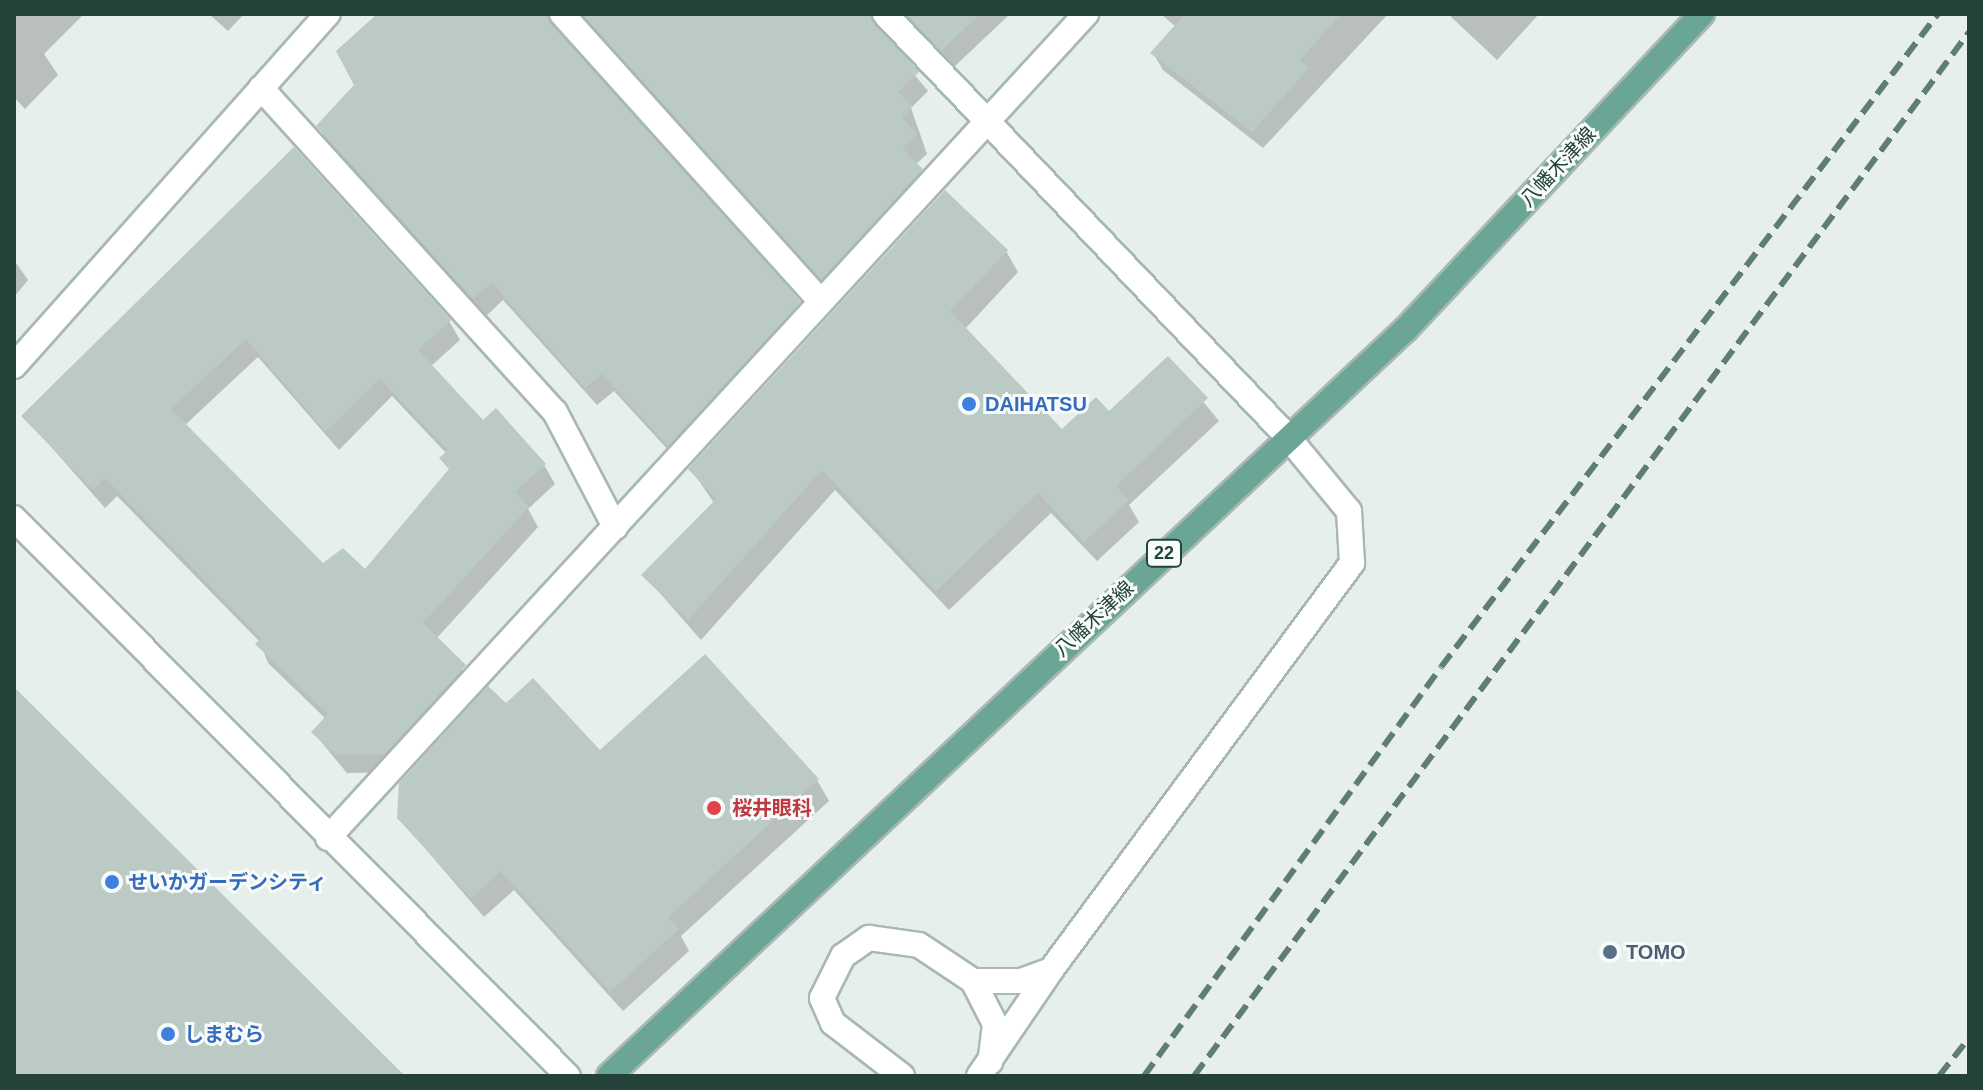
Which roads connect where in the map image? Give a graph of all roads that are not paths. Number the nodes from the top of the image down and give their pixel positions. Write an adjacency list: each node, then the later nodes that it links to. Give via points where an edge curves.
1 (328, 14): 6 (street)
2 (562, 14): 8 (street)
3 (885, 14): 7 (street)
4 (1086, 14): 7 (street)
5 (1702, 14): 10 (main road, 八幡木津線 / 22, via 1406,329)
6 (261, 88): 9 (street); 12 (street, via 555,412)
7 (986, 121): 8 (street); 10 (street)
8 (820, 301): 12 (street)
9 (14, 366)
10 (1287, 436): 14 (street, via 1349,511 1352,563); 18 (main road, 八幡木津線 / 22)
11 (14, 518): 13 (street)
12 (615, 527): 13 (street)
13 (328, 838): 17 (street)
14 (1051, 970): 15 (street, via 998,984); 16 (street)
15 (973, 981): 16 (street, via 995,1024); 19 (street, via 895,937 869,938 843,956 822,998 833,1023)
16 (985, 1069)
17 (568, 1076)
18 (609, 1076)
19 (902, 1076)

